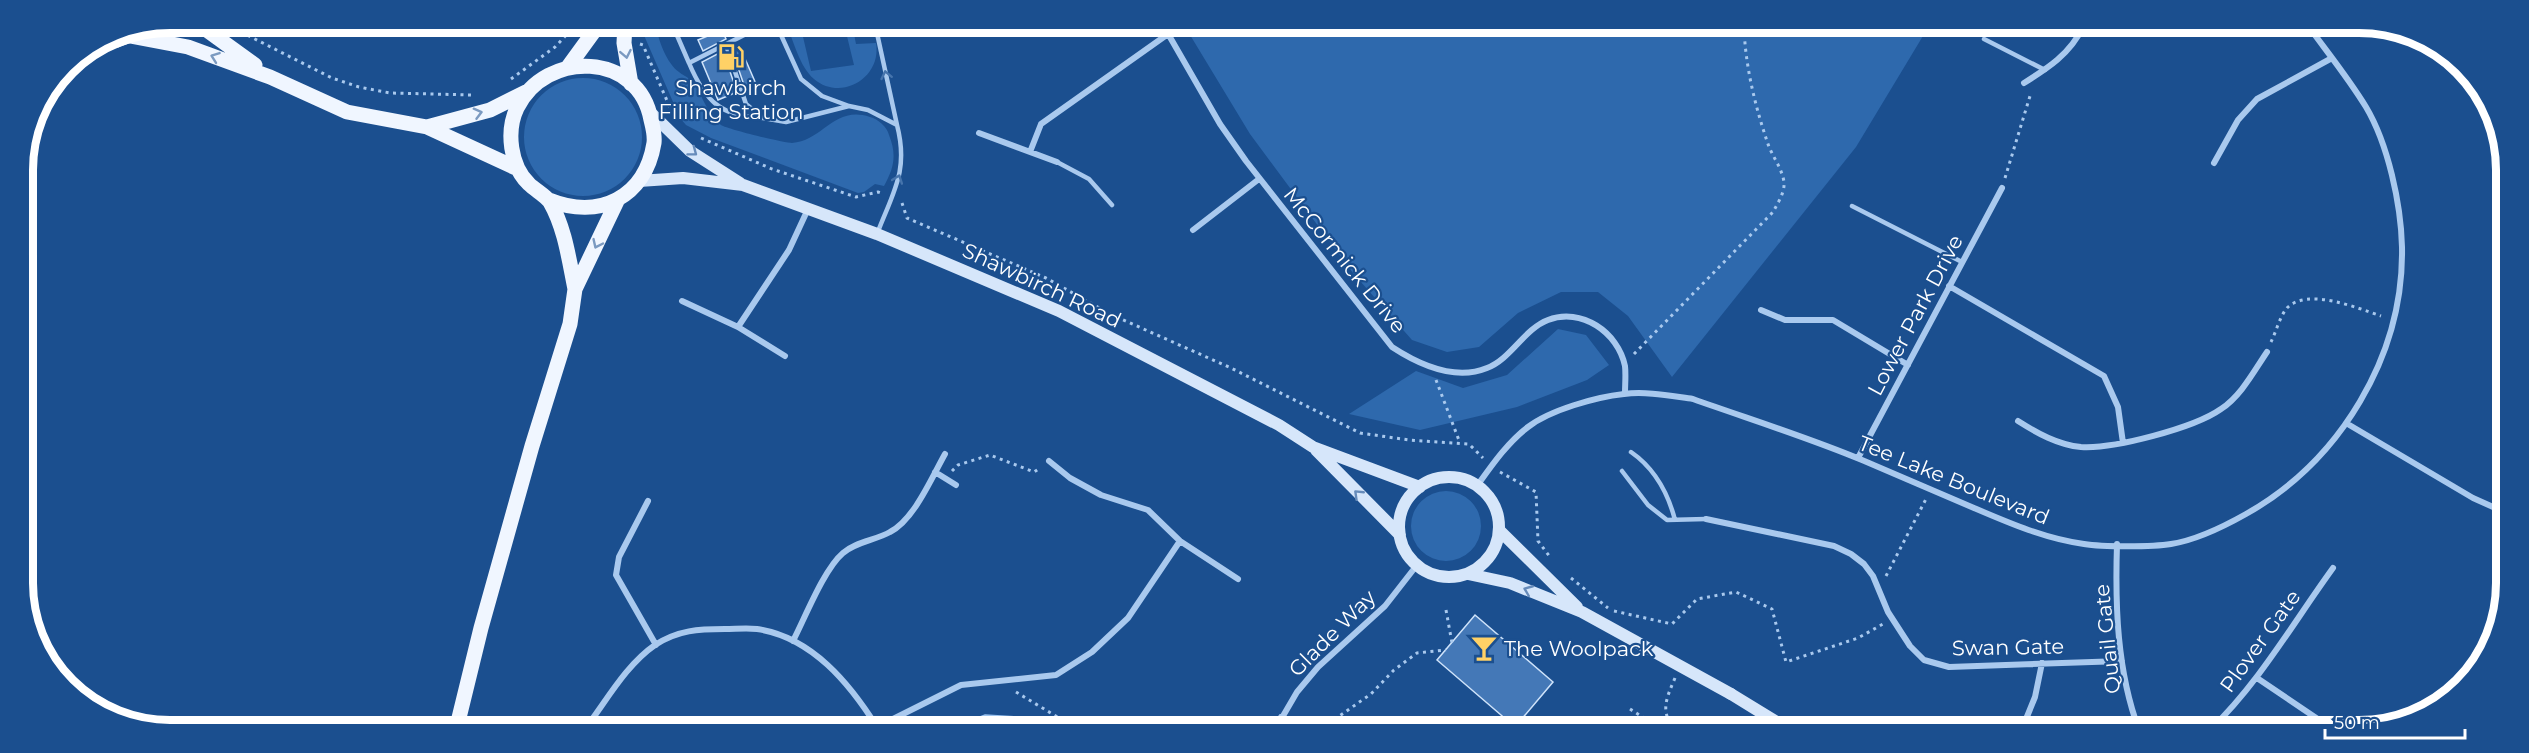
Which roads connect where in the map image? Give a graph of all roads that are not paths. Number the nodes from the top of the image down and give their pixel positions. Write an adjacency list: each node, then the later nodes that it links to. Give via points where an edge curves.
1 (212, 33): 18 (main road)
2 (594, 33): 16 (main road)
3 (625, 33): 20 (main road, one-way to 20)
4 (676, 33): 15 (lane)
5 (748, 33): 13 (lane)
6 (780, 33): 22 (lane, via 801,79 822,96)
7 (878, 33): 25 (lane, one-way to 7)
8 (2080, 33): 17 (street, via 2076,42)
9 (2313, 33): 14 (street, Tee Lake Boulevard)
10 (1168, 34): 28 (street, via 1041,124); 32 (street, McCormick Drive, via 1220,124)
11 (147, 35): 18 (main road, one-way to 11)
12 (1984, 39): 17 (lane)
13 (726, 45): 15 (lane); 24 (lane, via 746,104)
14 (2332, 58): 30 (street, via 2252,104 2238,120); 54 (street, Tee Lake Boulevard, via 2381,138 2402,246 2394,321 2372,382)
15 (689, 63): 24 (lane, via 710,100 720,108 734,115)
16 (568, 67): 20 (main road, via 590,65 612,71); 21 (main road, via 545,76)
17 (2045, 70): 19 (street)
18 (270, 77): 26 (main road, via 347,112)
19 (2024, 83)
20 (631, 84): 23 (main road)
21 (526, 92): 26 (main road, one-way to 21, via 490,110); 31 (main road, via 511,130)
22 (849, 106): 24 (lane, via 786,122); 25 (lane, via 868,110)
23 (650, 112): 33 (main road, via 654,138 651,158); 34 (main road, Shawbirch Road, one-way to 34, via 690,151)
24 (763, 118)
25 (897, 125): 42 (lane, one-way to 25, via 901,172 903,147)
26 (428, 127): 31 (main road)
27 (979, 133): 28 (street)
28 (1030, 152): 29 (street)
29 (1057, 162): 38 (lane, via 1089,179)
30 (2214, 164)
31 (518, 169): 37 (main road)
32 (1259, 179): 41 (street, McCormick Drive); 52 (street, McCormick Drive, via 1392,346 1412,360 1467,372 1487,369 1547,320 1568,316 1590,321 1609,334 1624,364)
33 (639, 181): 34 (main road, Shawbirch Road, via 683,178); 36 (main road)
34 (744, 185): 40 (main road, Shawbirch Road)
35 (2002, 188): 43 (street, Lower Park Drive)
36 (618, 199): 37 (main road, via 601,207 582,209); 45 (main road, one-way to 45)
37 (549, 200): 45 (main road, via 565,238)
38 (1112, 205)
39 (1852, 206): 43 (lane)
40 (808, 208): 42 (main road, Shawbirch Road); 48 (street, via 789,250)
41 (1193, 230)
42 (877, 234): 56 (main road, Shawbirch Road, via 1059,311 1279,425)
43 (1962, 262): 44 (street, Lower Park Drive)
44 (1949, 286): 51 (street, Lower Park Drive); 55 (street, via 2104,376 2118,407)
45 (575, 289): 85 (main road, via 570,324 516,502)
46 (682, 301): 48 (street)
47 (1761, 310): 51 (street, via 1785,320 1833,320)
48 (738, 327): 50 (street)
49 (2267, 352): 55 (street, via 2223,408 2199,422)
50 (785, 356)
51 (1908, 365): 59 (street, Lower Park Drive)
52 (1624, 393): 59 (street, Tee Lake Boulevard, via 1693,399); 64 (street, Tee Lake Boulevard, via 1564,409 1530,425)
53 (2018, 421): 55 (street, via 2060,443 2082,447)
54 (2346, 423): 67 (street); 73 (street, Tee Lake Boulevard, via 2296,480 2258,508 2219,529 2171,544)
55 (2123, 443)
56 (1313, 447): 65 (main road, Shawbirch Road); 71 (main road, Shawbirch Road, one-way to 56)
57 (1631, 452): 69 (lane, via 1643,460 1670,500)
58 (945, 454): 62 (street)
59 (1858, 458): 73 (street, Tee Lake Boulevard, via 2042,534 2085,544)
60 (1049, 461): 72 (street, via 1101,495 1148,510)
61 (1622, 471): 69 (lane, via 1648,505 1667,520)
62 (934, 472): 63 (street); 79 (street, via 904,521 891,532 843,552)
63 (956, 485)
64 (1477, 486): 65 (main road, via 1454,478); 70 (main road, via 1497,513)
65 (1420, 487): 71 (main road, via 1403,508)
66 (648, 501): 80 (street, via 619,557 616,575)
67 (2496, 508)
68 (1706, 519): 69 (lane); 82 (street, Swan Gate, via 1834,546 1851,554 1864,564 1892,619 1924,660 1949,667)
69 (1675, 520)
70 (1499, 530): 76 (main road, via 1490,556); 78 (main road)
71 (1400, 535): 74 (main road)
72 (1180, 541): 77 (street); 88 (street, via 1128,618 1092,652 1056,675 961,685)
73 (2117, 544): 81 (street, Quail Gate)
74 (1417, 565): 76 (main road, via 1441,576); 84 (street, Glade Way, via 1385,606 1317,667)
75 (2333, 568): 83 (street, Plover Gate)
76 (1468, 574): 78 (main road, one-way to 76, via 1510,583)
77 (1238, 579)
78 (1582, 612): 91 (main road, bridge)
79 (793, 641): 80 (street, via 758,629 692,629); 87 (street, via 819,656 851,688)
80 (656, 645): 86 (street, via 632,666)
81 (2122, 661): 82 (street, Swan Gate); 93 (street, Quail Gate)
82 (2042, 663): 92 (street)
83 (2257, 678): 94 (street, Plover Gate); 95 (street)
84 (1281, 717): 89 (street, Glade Way); 90 (street)
85 (458, 720)
86 (593, 720)
87 (872, 720)
88 (891, 720)
89 (1280, 720)
90 (1285, 720)
91 (1773, 720)
92 (2026, 720)
93 (2135, 720)
94 (2221, 720)
95 (2319, 720)

